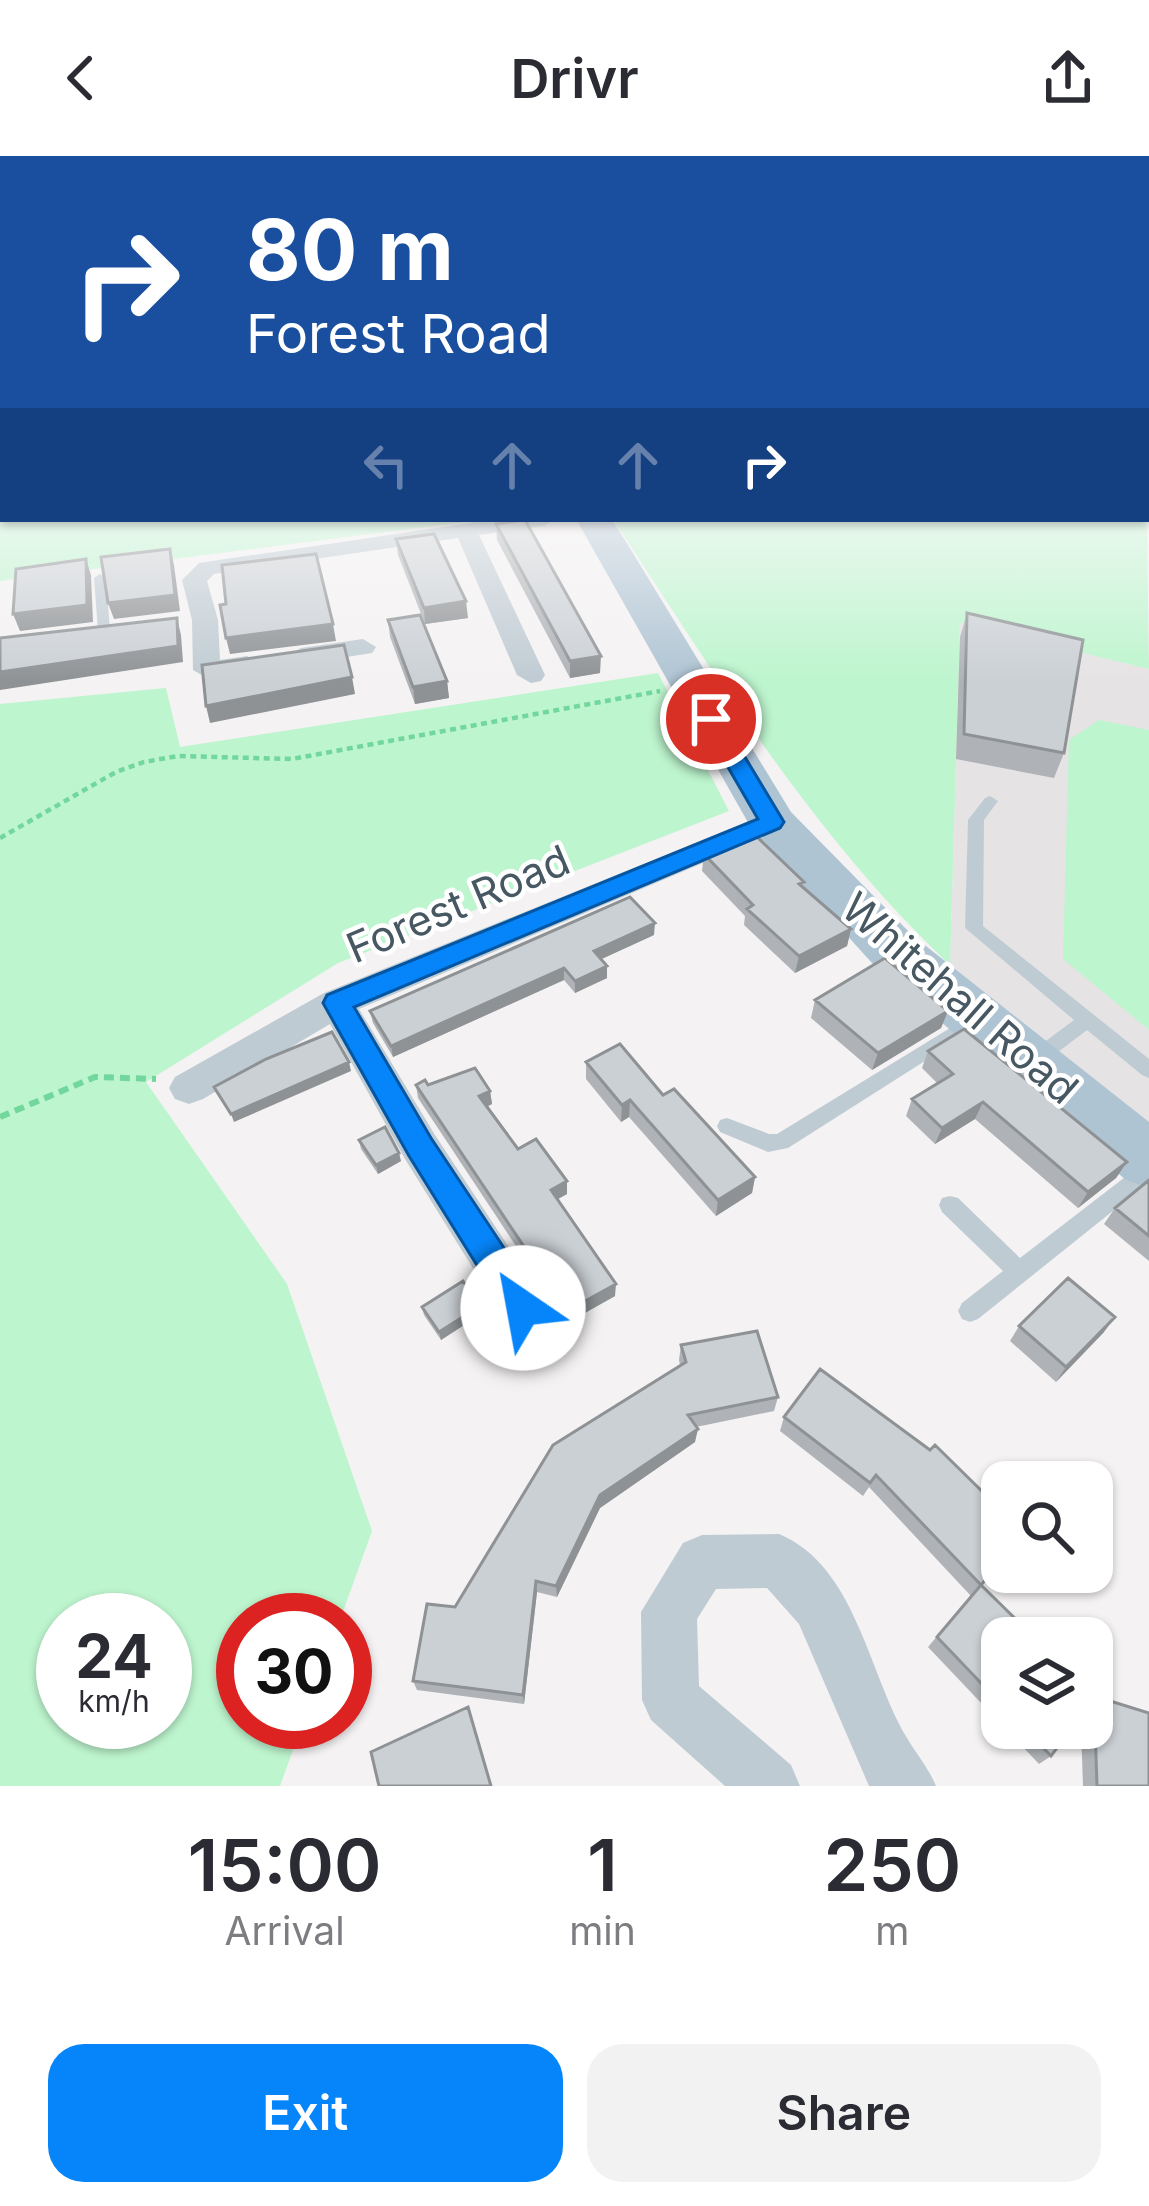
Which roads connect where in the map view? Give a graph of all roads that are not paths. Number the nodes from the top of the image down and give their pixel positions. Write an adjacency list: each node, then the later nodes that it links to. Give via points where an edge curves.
1 (465, 530): 4 (street, via 207,568 194,580); 8 (street)
2 (601, 530): 10 (main road, Whitehall Road)
3 (100, 578): 6 (lane)
4 (206, 620): 5 (street); 7 (street, via 207,670)
5 (172, 624)
6 (105, 632)
7 (363, 647)
8 (530, 675)
9 (990, 801): 13 (lane, via 976,820 974,928)
10 (772, 822): 11 (street, Forest Road); 12 (main road, Whitehall Road, via 892,950)
11 (337, 1003): 16 (street, Forest Road); 22 (street)
12 (977, 1018): 14 (main road, Whitehall Road); 17 (lane, via 781,1142)
13 (1088, 1019): 14 (lane); 15 (lane)
14 (1031, 1063): 18 (main road, Whitehall Road)
15 (1149, 1070)
16 (189, 1088)
17 (727, 1126)
18 (1149, 1160)
19 (1149, 1170): 21 (lane)
20 (950, 1205): 21 (lane)
21 (1018, 1271): 23 (lane)
22 (523, 1308)
23 (970, 1310)
24 (770, 1786): 25 (street, via 671,1700 669,1612 702,1562 779,1561 818,1605 886,1759)
25 (906, 1786)

